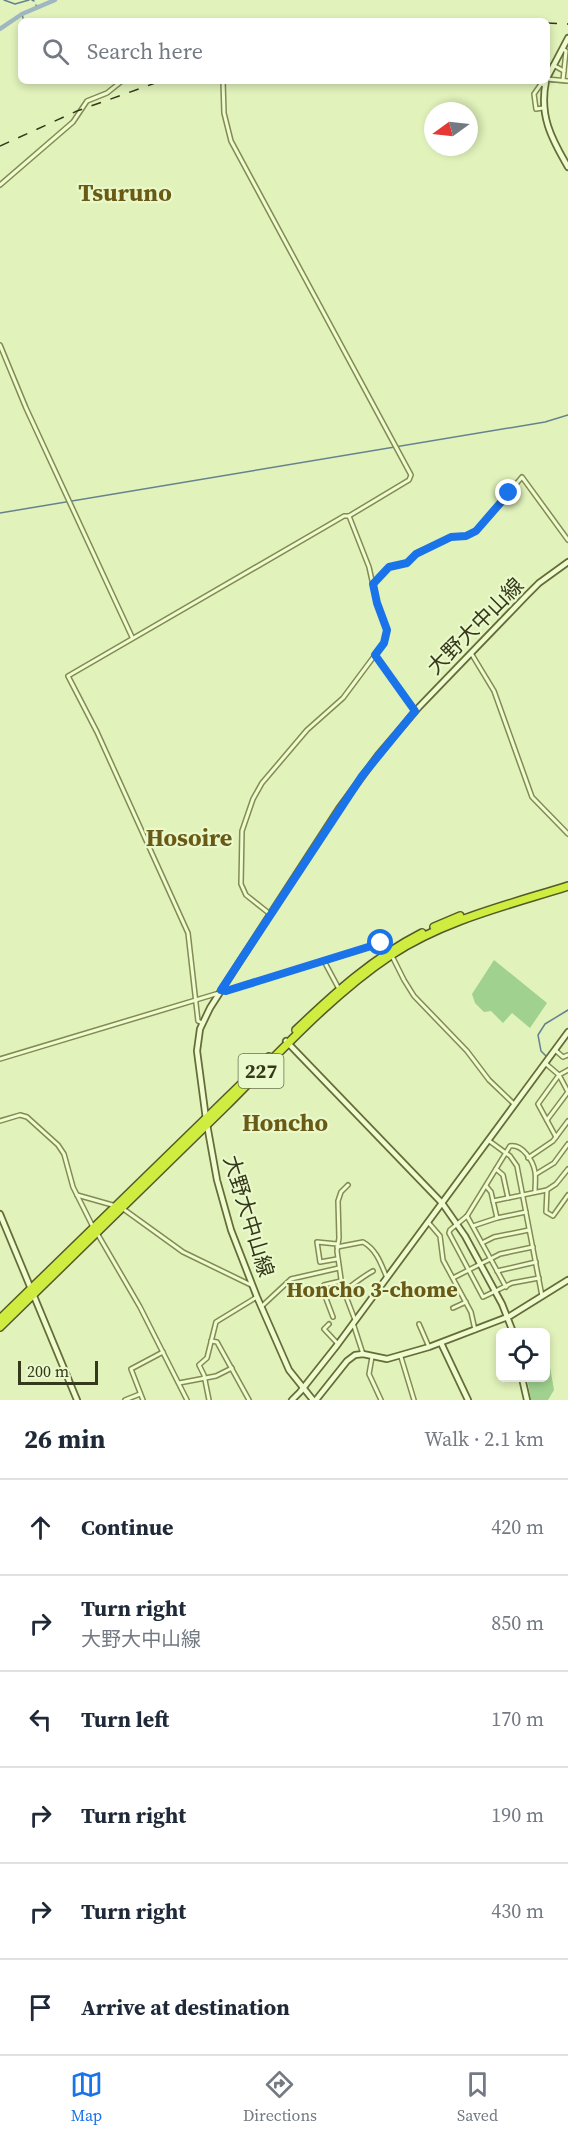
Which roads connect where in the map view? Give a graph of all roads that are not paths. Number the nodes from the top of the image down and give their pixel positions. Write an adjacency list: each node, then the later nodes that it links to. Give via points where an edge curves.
1 (568, 38): 2 (main road)
2 (562, 48): 3 (main road); 5 (street, via 566,51)
3 (552, 64): 4 (main road); 5 (street)
4 (550, 70)
5 (564, 71): 7 (street)
6 (550, 79): 7 (street)
7 (566, 81)
8 (118, 84): 14 (street, via 87,101 74,122)
9 (222, 84): 16 (street, via 231,141 410,472 411,478)
10 (541, 84): 12 (street, via 534,94 536,109)
11 (546, 84): 12 (main road)
12 (543, 108): 13 (main road, via 548,130)
13 (568, 167)
14 (0, 185)
15 (0, 345): 20 (street)
16 (349, 516): 19 (street); 20 (street)
17 (568, 540): 19 (street, via 522,477 476,531 451,537 416,554 407,563 389,567)
18 (568, 562): 21 (main road, 大野大中山線, via 539,584)
19 (373, 584): 22 (street, via 387,630)
20 (132, 638): 31 (street, via 68,676 188,933)
21 (471, 653): 23 (main road, 大野大中山線); 24 (street, via 494,691 532,797)
22 (375, 655): 23 (street); 26 (street, via 343,698 307,730 262,783 243,826 241,884 246,895)
23 (415, 711): 26 (main road, 大野大中山線, via 362,776)
24 (568, 834)
25 (568, 883): 27 (highway, 227, via 447,921)
26 (271, 914): 30 (main road, 大野大中山線)
27 (391, 953): 28 (street, via 386,942); 29 (highway, 227); 41 (street, via 414,996)
28 (324, 960): 29 (street); 30 (street)
29 (340, 991): 34 (highway, 227)
30 (220, 992): 31 (street); 32 (main road, 大野大中山線)
31 (196, 1000): 32 (street, via 198,1021); 37 (street)
32 (202, 1023): 45 (main road, 大野大中山線, via 197,1051)
33 (568, 1032): 35 (main road)
34 (287, 1042): 45 (highway, 227); 63 (main road)
35 (555, 1050): 36 (street, via 563,1057); 38 (main road)
36 (568, 1055)
37 (0, 1059)
38 (545, 1063): 40 (street); 41 (main road)
39 (568, 1070): 40 (street)
40 (560, 1075): 43 (street, via 568,1092); 43 (street, via 538,1104)
41 (514, 1104): 47 (main road)
42 (0, 1120): 58 (street, via 20,1115 38,1125 62,1150)
43 (546, 1121): 46 (street)
44 (568, 1121): 46 (street)
45 (206, 1122): 64 (highway, 227); 90 (main road, 大野大中山線, via 226,1212)
46 (556, 1137): 50 (street)
47 (488, 1140): 49 (street); 63 (main road)
48 (568, 1144): 53 (street, via 554,1163)
49 (506, 1152): 50 (street, via 510,1146 518,1146); 51 (street); 59 (street, via 517,1166)
50 (528, 1158): 53 (street)
51 (496, 1169): 55 (street); 61 (street, via 503,1175)
52 (568, 1169): 56 (street)
53 (536, 1174): 57 (street)
54 (348, 1185): 75 (street, via 338,1201)
55 (486, 1186): 62 (street); 67 (street)
56 (547, 1190): 57 (street); 60 (street, via 546,1212 553,1216)
57 (535, 1192): 59 (street)
58 (77, 1195): 64 (street); 73 (street)
59 (523, 1195): 61 (street); 65 (street)
60 (568, 1196)
61 (508, 1198): 62 (street)
62 (493, 1201): 68 (street)
63 (442, 1203): 69 (main road); 70 (main road)
64 (119, 1207): 73 (highway, 227); 90 (street, via 183,1252)
65 (526, 1212): 68 (street); 72 (street)
66 (0, 1215): 94 (main road)
67 (467, 1216): 70 (street); 71 (street)
68 (497, 1218): 71 (street)
69 (428, 1222): 85 (main road); 86 (street, via 440,1236 444,1260)
70 (457, 1223): 80 (main road); 82 (street, via 449,1233)
71 (473, 1226): 74 (street)
72 (530, 1230): 74 (street); 76 (street)
73 (95, 1231): 94 (highway, 227); 113 (street)
74 (482, 1242): 77 (street)
75 (337, 1246): 78 (street); 78 (street, via 317,1242 320,1262); 85 (street, via 363,1242 368,1245)
76 (533, 1247): 77 (street); 79 (street)
77 (490, 1258): 80 (street); 84 (street)
78 (338, 1259): 81 (street)
79 (536, 1262): 84 (street); 87 (street)
80 (480, 1263): 82 (street); 93 (main road)
81 (339, 1268): 89 (street); 98 (street, via 291,1279)
82 (468, 1270): 86 (street); 93 (street, via 483,1297)
83 (373, 1271): 92 (street)
84 (498, 1271): 91 (street)
85 (387, 1278): 103 (main road)
86 (453, 1278): 97 (street)
87 (539, 1278): 91 (street); 96 (street)
88 (568, 1280): 96 (main road)
89 (341, 1281): 92 (street); 100 (street, via 322,1288)
90 (251, 1285): 95 (main road, 大野大中山線)
91 (506, 1287): 93 (street)
92 (344, 1291): 103 (street)
93 (495, 1291): 101 (main road)
94 (32, 1292): 102 (highway, 227); 106 (highway, 227); 123 (main road)
95 (257, 1297): 98 (main road, 大野大中山線); 109 (street, via 218,1319)
96 (542, 1297): 101 (main road)
97 (466, 1302): 99 (street); 108 (street)
98 (261, 1307): 121 (main road, 大野大中山線, via 289,1370)
99 (453, 1308)
100 (333, 1317)
101 (508, 1318): 107 (main road); 108 (main road)
102 (0, 1319)
103 (354, 1322): 111 (main road); 114 (street)
104 (329, 1324): 111 (street, via 324,1329)
105 (419, 1324): 112 (street)
106 (0, 1327)
107 (512, 1328)
108 (475, 1330): 110 (main road)
109 (211, 1341): 117 (street, via 217,1342); 118 (street, via 207,1358 199,1365)
110 (441, 1343): 112 (main road); 133 (main road)
111 (338, 1344): 121 (main road)
112 (429, 1347): 116 (main road)
113 (163, 1352): 120 (street); 122 (street, via 131,1370)
114 (363, 1354): 115 (main road); 130 (main road, via 347,1360)
115 (372, 1357): 116 (main road); 131 (street, via 369,1374)
116 (401, 1357): 132 (street)
117 (232, 1368): 118 (street); 128 (street)
118 (204, 1379): 120 (street); 127 (street)
119 (523, 1382): 134 (main road)
120 (179, 1383): 126 (street)
121 (303, 1389): 129 (main road); 130 (main road, 大野大中山線)
122 (140, 1394): 124 (street); 125 (street)
123 (77, 1400)
124 (127, 1400)
125 (143, 1400)
126 (187, 1400)
127 (209, 1400)
128 (249, 1400)
129 (292, 1400)
130 (314, 1400)
131 (381, 1400)
132 (414, 1400)
133 (468, 1400)
134 (526, 1400)

